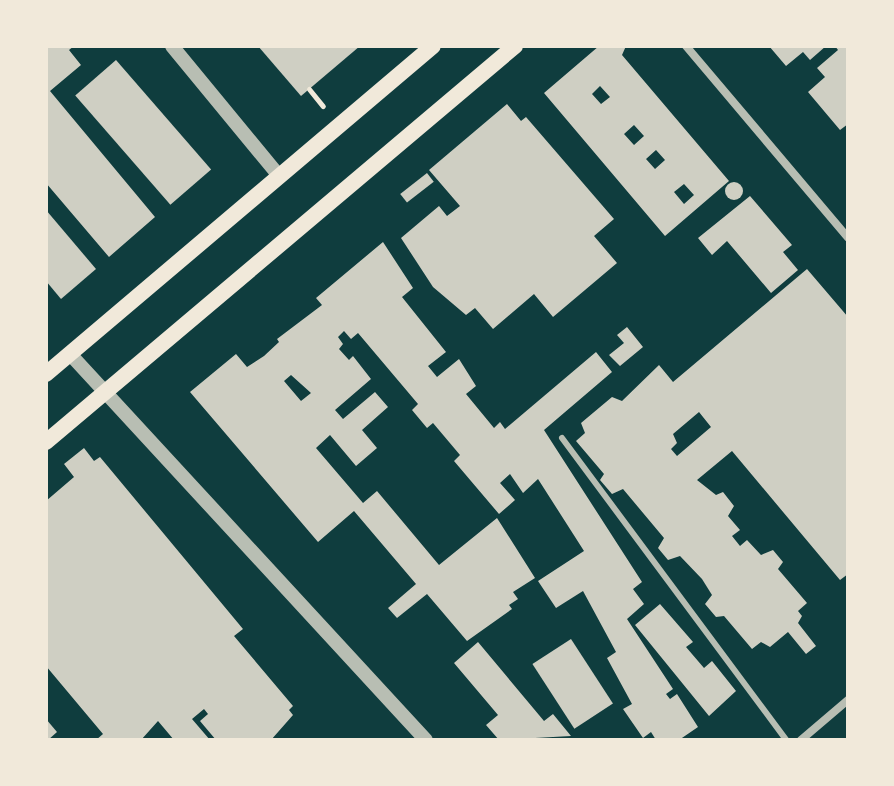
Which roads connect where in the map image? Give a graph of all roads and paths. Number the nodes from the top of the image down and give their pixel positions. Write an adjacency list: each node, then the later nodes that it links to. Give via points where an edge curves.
1 (172, 46): 5 (street)
2 (433, 46): 5 (main road)
3 (515, 46): 9 (main road)
4 (686, 46): 6 (street)
5 (279, 176): 7 (main road)
6 (848, 238)
7 (70, 354): 8 (main road); 9 (street)
8 (46, 374)
9 (103, 393): 11 (main road); 13 (street)
10 (562, 438): 14 (lane)
11 (46, 442)
12 (848, 700): 15 (street)
13 (426, 740)
14 (786, 740)
15 (801, 740)

